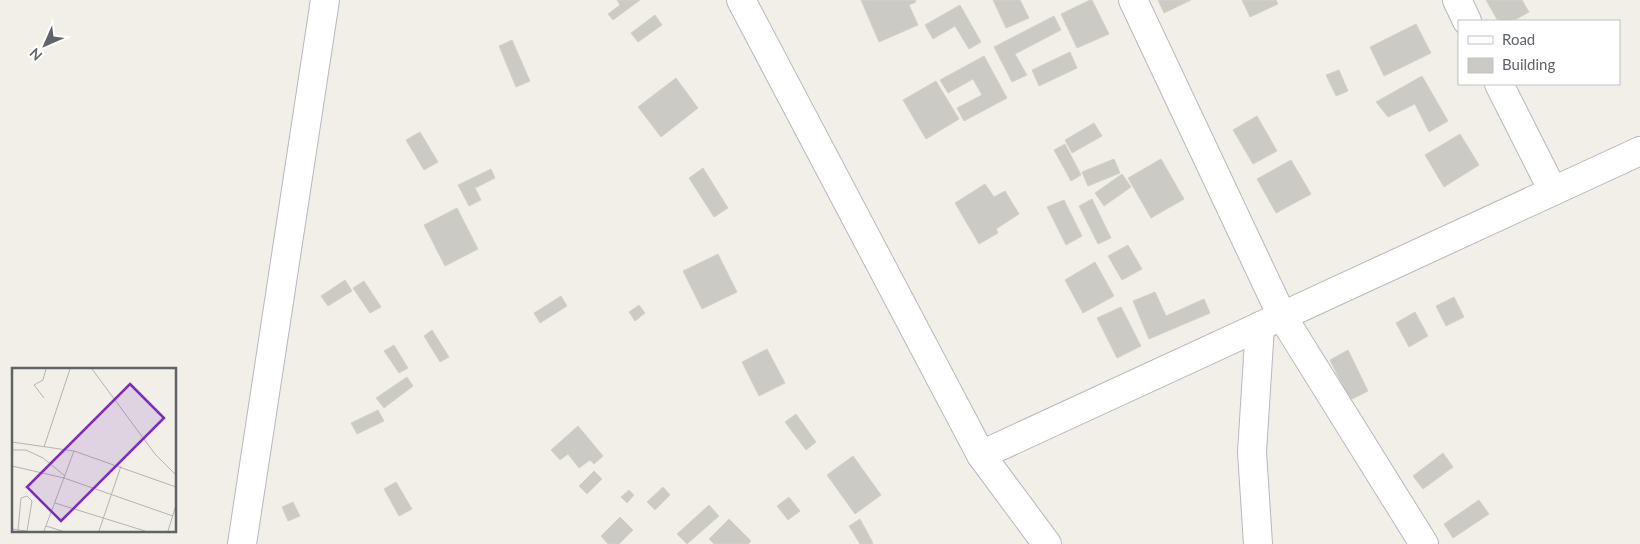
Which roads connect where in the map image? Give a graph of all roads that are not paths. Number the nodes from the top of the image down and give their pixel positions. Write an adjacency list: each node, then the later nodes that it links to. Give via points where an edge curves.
1 (325, 0): 11 (street)
2 (741, 0): 10 (street)
3 (1133, 0): 9 (street)
4 (1457, 0): 5 (street)
5 (1467, 20)
6 (1500, 85): 8 (street)
7 (1640, 150): 8 (street)
8 (1553, 191): 9 (street)
9 (1271, 321): 10 (street); 13 (street, via 1252,452); 14 (street)
10 (980, 455): 12 (street)
11 (242, 544)
12 (1047, 544)
13 (1258, 544)
14 (1424, 544)

